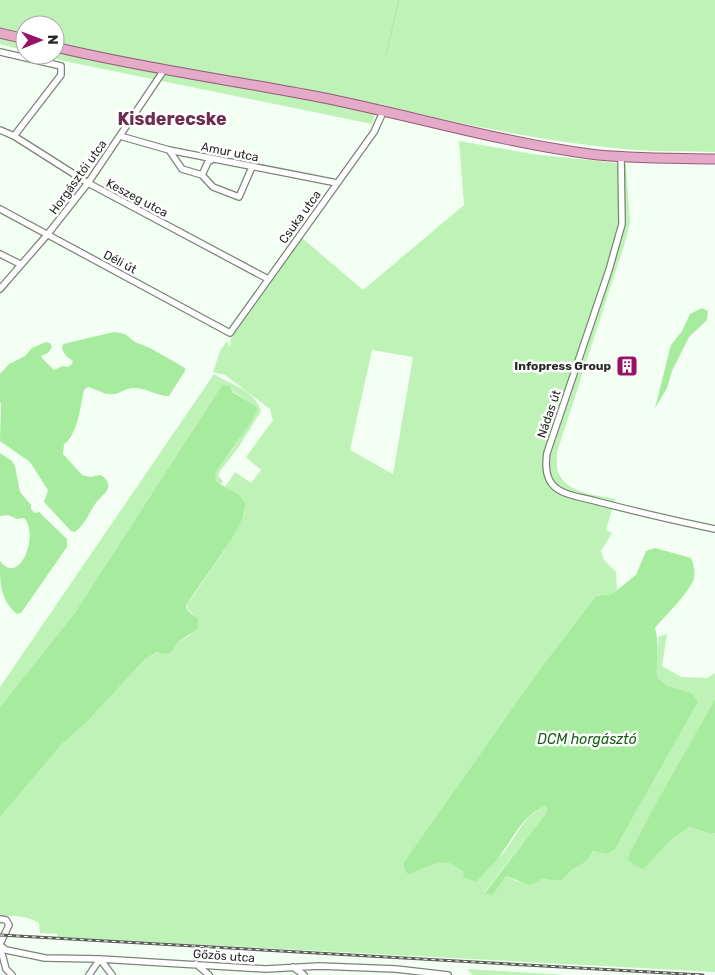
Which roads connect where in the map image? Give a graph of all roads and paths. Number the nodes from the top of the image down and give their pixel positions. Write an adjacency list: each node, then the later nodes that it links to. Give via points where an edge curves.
1 (0, 33): 2 (main road)
2 (15, 37)
3 (65, 49): 5 (main road)
4 (0, 52): 8 (street, via 61,66 60,75)
5 (164, 70): 6 (main road, via 266,86); 9 (street, Horgásztói utca)
6 (383, 112): 12 (main road, via 575,152); 18 (street, Csuka utca, via 374,132)
7 (0, 130): 8 (street, Keszeg utca)
8 (14, 136): 17 (street, Keszeg utca)
9 (120, 136): 10 (street, Amur utca); 17 (street, Horgásztói utca)
10 (169, 150): 11 (street, Amur utca); 16 (street, via 182,169)
11 (198, 156): 13 (street, Amur utca); 16 (street)
12 (621, 156): 14 (main road); 26 (street, Nádas út, via 622,224 547,453 547,475 558,490 616,508)
13 (214, 159): 15 (street, Amur utca); 16 (street, via 208,162)
14 (715, 159)
15 (252, 167): 16 (street, via 239,197 213,186); 18 (street, Amur utca)
16 (202, 175)
17 (88, 183): 20 (street, Horgásztói utca); 23 (street, Keszeg utca)
18 (337, 183): 23 (street, Csuka utca)
19 (0, 209): 20 (street, Déli út)
20 (47, 235): 22 (street, Horgásztói utca); 25 (street, Déli út)
21 (0, 254): 22 (street)
22 (20, 264): 24 (street, Horgásztói utca)
23 (268, 279): 25 (street, Csuka utca)
24 (0, 289)
25 (230, 333)
26 (715, 529)
27 (0, 920): 28 (street, via 6,920 9,925)
28 (0, 945): 29 (street, Gőzös utca, via 6,950 45,958); 33 (street)
29 (100, 959): 31 (street, Gőzös utca); 37 (street); 38 (street)
30 (0, 963): 33 (street)
31 (196, 964): 34 (street, Gőzös utca); 39 (street)
32 (293, 967): 34 (street, Gőzös utca); 35 (street, Gőzös utca); 41 (street)
33 (6, 969): 36 (street)
34 (266, 969): 40 (street)
35 (396, 969): 42 (street); 43 (street, Gőzös utca)
36 (12, 975)
37 (89, 975)
38 (112, 975)
39 (209, 975)
40 (261, 975)
41 (304, 975)
42 (392, 975)
43 (447, 975)

